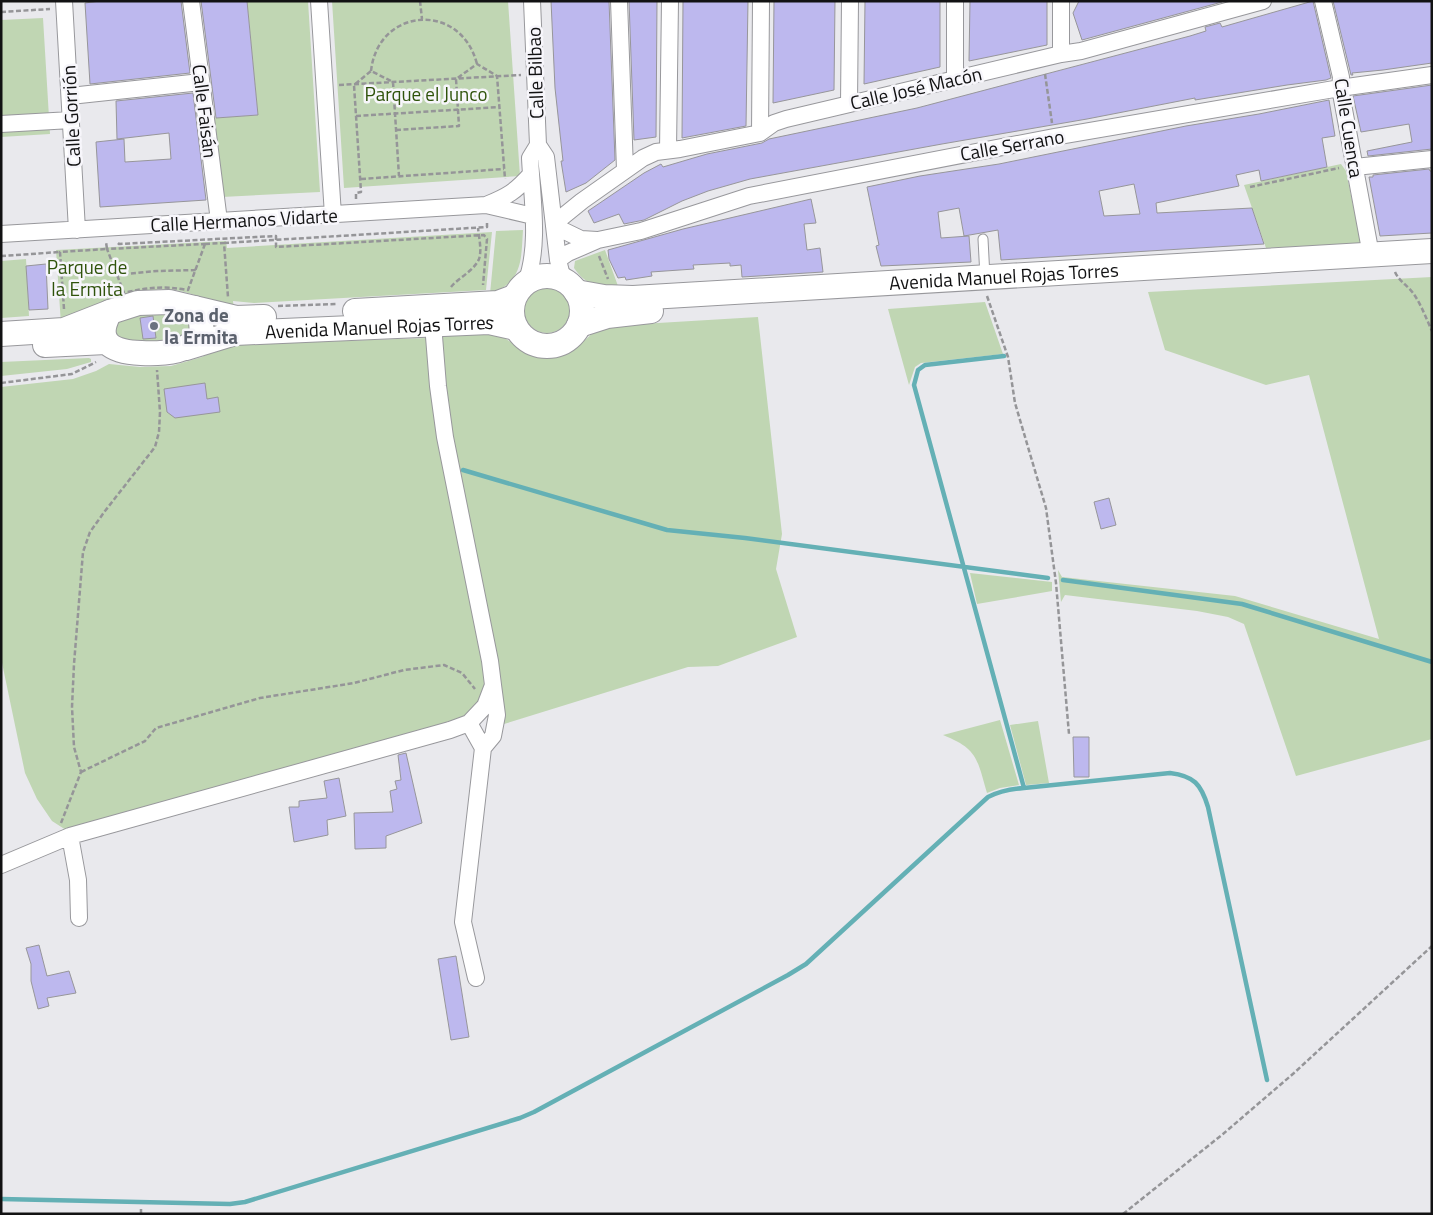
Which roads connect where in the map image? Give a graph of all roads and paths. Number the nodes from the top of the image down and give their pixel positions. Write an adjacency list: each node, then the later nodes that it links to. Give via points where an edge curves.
1 (191, 1): 25 (street, Calle Faisán)
2 (320, 1): 28 (street)
3 (420, 1): 15 (path)
4 (532, 1): 20 (street, Calle Bilbao)
5 (619, 1): 46 (street)
6 (670, 1): 42 (street)
7 (761, 1): 39 (street)
8 (850, 1): 31 (street)
9 (955, 1): 24 (street)
10 (1061, 1): 16 (street)
11 (1262, 1): 16 (street, Calle José Macón, via 1102,46)
12 (1323, 1): 29 (street, Calle Cuenca, via 1341,77)
13 (58, 5): 14 (path); 30 (street, Calle Gorrión)
14 (1, 12)
15 (422, 20): 18 (path, via 438,21 459,33 470,45); 19 (path, via 398,26 386,36 376,49)
16 (1061, 54): 17 (street, Calle José Macón)
17 (1042, 59): 24 (street, Calle José Macón); 40 (path)
18 (477, 64): 22 (path); 23 (path)
19 (371, 71): 26 (path); 27 (path)
20 (536, 74): 22 (path); 41 (street, Calle Bilbao)
21 (1432, 75): 29 (street, Calle Serrano)
22 (498, 76): 23 (path); 32 (path)
23 (456, 78): 26 (path); 33 (path)
24 (955, 79): 31 (street, Calle José Macón)
25 (201, 82): 30 (street); 58 (street, Calle Faisán)
26 (393, 82): 27 (path); 34 (path)
27 (354, 85): 28 (path); 35 (path)
28 (325, 86): 57 (street)
29 (1340, 88): 40 (street, Calle Serrano); 44 (street, Calle Cuenca)
30 (70, 96): 36 (street, Calle Gorrión)
31 (849, 104): 39 (street, Calle José Macón, via 786,119)
32 (500, 107): 33 (path); 45 (path)
33 (458, 110): 34 (path); 38 (path, via 459,126)
34 (395, 114): 35 (path); 38 (path)
35 (356, 116): 49 (path)
36 (71, 120): 37 (street); 62 (street, Calle Gorrión)
37 (1, 124)
38 (396, 130): 48 (path)
39 (760, 132): 42 (street, Calle José Macón)
40 (1054, 137): 65 (street, Calle Serrano, via 749,196 641,231)
41 (538, 145): 47 (street, Calle Bilbao, via 530,158); 54 (street, Calle Bilbao, via 546,157)
42 (668, 150): 46 (street, Calle José Macón, via 656,152)
43 (1432, 159): 44 (street)
44 (1354, 164): 51 (path); 71 (street, Calle Cuenca)
45 (504, 169): 48 (path); 50 (path)
46 (625, 170): 53 (street, Calle José Macón)
47 (531, 174): 55 (street, Calle Hermanos Vidarte, via 507,197); 56 (street, Calle Bilbao)
48 (399, 176): 49 (path)
49 (360, 179): 52 (path)
50 (505, 186)
51 (1250, 187)
52 (361, 192)
53 (582, 201): 54 (street, via 568,205); 59 (street, Calle José Macón)
54 (551, 202): 56 (street, Calle Hermanos Vidarte); 59 (street, Calle Bilbao)
55 (486, 205): 56 (street, Calle Hermanos Vidarte); 57 (street, Calle Hermanos Vidarte); 61 (path, via 487,227)
56 (533, 209): 80 (street, Calle Bilbao, via 531,272)
57 (333, 214): 58 (street, Calle Hermanos Vidarte)
58 (218, 221): 60 (street, Calle Hermanos Vidarte)
59 (554, 226): 65 (street, Calle Serrano, via 581,239); 77 (street, Calle Bilbao)
60 (104, 228): 62 (street, Calle Hermanos Vidarte); 68 (path)
61 (478, 228): 66 (path); 79 (path, via 479,259)
62 (77, 230): 63 (street, Calle Hermanos Vidarte)
63 (1, 234)
64 (983, 239): 78 (lane)
65 (598, 240): 77 (street, Calle Serrano, via 568,253)
66 (224, 243): 67 (path); 84 (path)
67 (204, 244): 68 (path); 75 (path)
68 (106, 249): 70 (path); 76 (path)
69 (1432, 251): 71 (main road, Avenida Manuel Rojas Torres)
70 (60, 252): 72 (path); 85 (path)
71 (1371, 255): 78 (main road, Avenida Manuel Rojas Torres)
72 (1, 256)
73 (1432, 264): 74 (main road, Avenida Manuel Rojas Torres)
74 (1392, 266): 78 (main road, Avenida Manuel Rojas Torres); 89 (path, via 1398,279 1414,294)
75 (196, 270): 76 (path); 82 (path)
76 (116, 275): 81 (path)
77 (566, 277): 78 (main road, Avenida Manuel Rojas Torres, via 604,297 633,298); 80 (main road, via 534,278); 87 (main road, via 581,302)
78 (986, 284): 87 (main road, Avenida Manuel Rojas Torres, via 634,312); 99 (path, via 988,303 1008,357 1015,403 1046,508)
79 (451, 290)
80 (520, 290): 82 (main road, Avenida Manuel Rojas Torres, via 498,303 236,318); 88 (main road, via 512,307)
81 (124, 293): 82 (path, via 157,286 171,287); 83 (path)
82 (193, 297): 83 (main road, Avenida Manuel Rojas Torres, via 169,302); 93 (main road, via 202,335)
83 (113, 304): 90 (main road, via 64,330); 91 (main road, via 104,323)
84 (229, 305)
85 (65, 318)
86 (433, 324): 88 (main road, Avenida Manuel Rojas Torres, via 489,322); 93 (main road, Avenida Manuel Rojas Torres, via 235,333); 96 (street, via 445,437)
87 (579, 325): 88 (main road, via 565,342 554,346 532,343)
88 (516, 328)
89 (1432, 330)
90 (1, 334)
91 (108, 344): 92 (main road); 94 (main road, Avenida Manuel Rojas Torres, via 123,352); 95 (path, via 96,363 72,374)
92 (1, 348)
93 (186, 348): 94 (main road, Avenida Manuel Rojas Torres)
94 (157, 354): 101 (path, via 160,412 154,447 104,510 90,532 83,552 72,707 74,747)
95 (1, 383)
96 (493, 685): 97 (street); 100 (street, via 497,715 493,736)
97 (485, 706): 98 (street); 101 (path, via 462,673 444,665 404,670 354,683 260,698 156,728 145,741)
98 (469, 723): 100 (street); 102 (street)
99 (1069, 734)
100 (483, 748): 106 (street, via 463,922)
101 (81, 772): 102 (path, via 57,832)
102 (64, 839): 103 (street); 104 (street, via 78,880)
103 (1, 865)
104 (79, 918)
105 (1432, 946): 109 (path, via 1294,1073)
106 (476, 978)
107 (142, 1209): 108 (path)
108 (141, 1214)
109 (1123, 1214)

